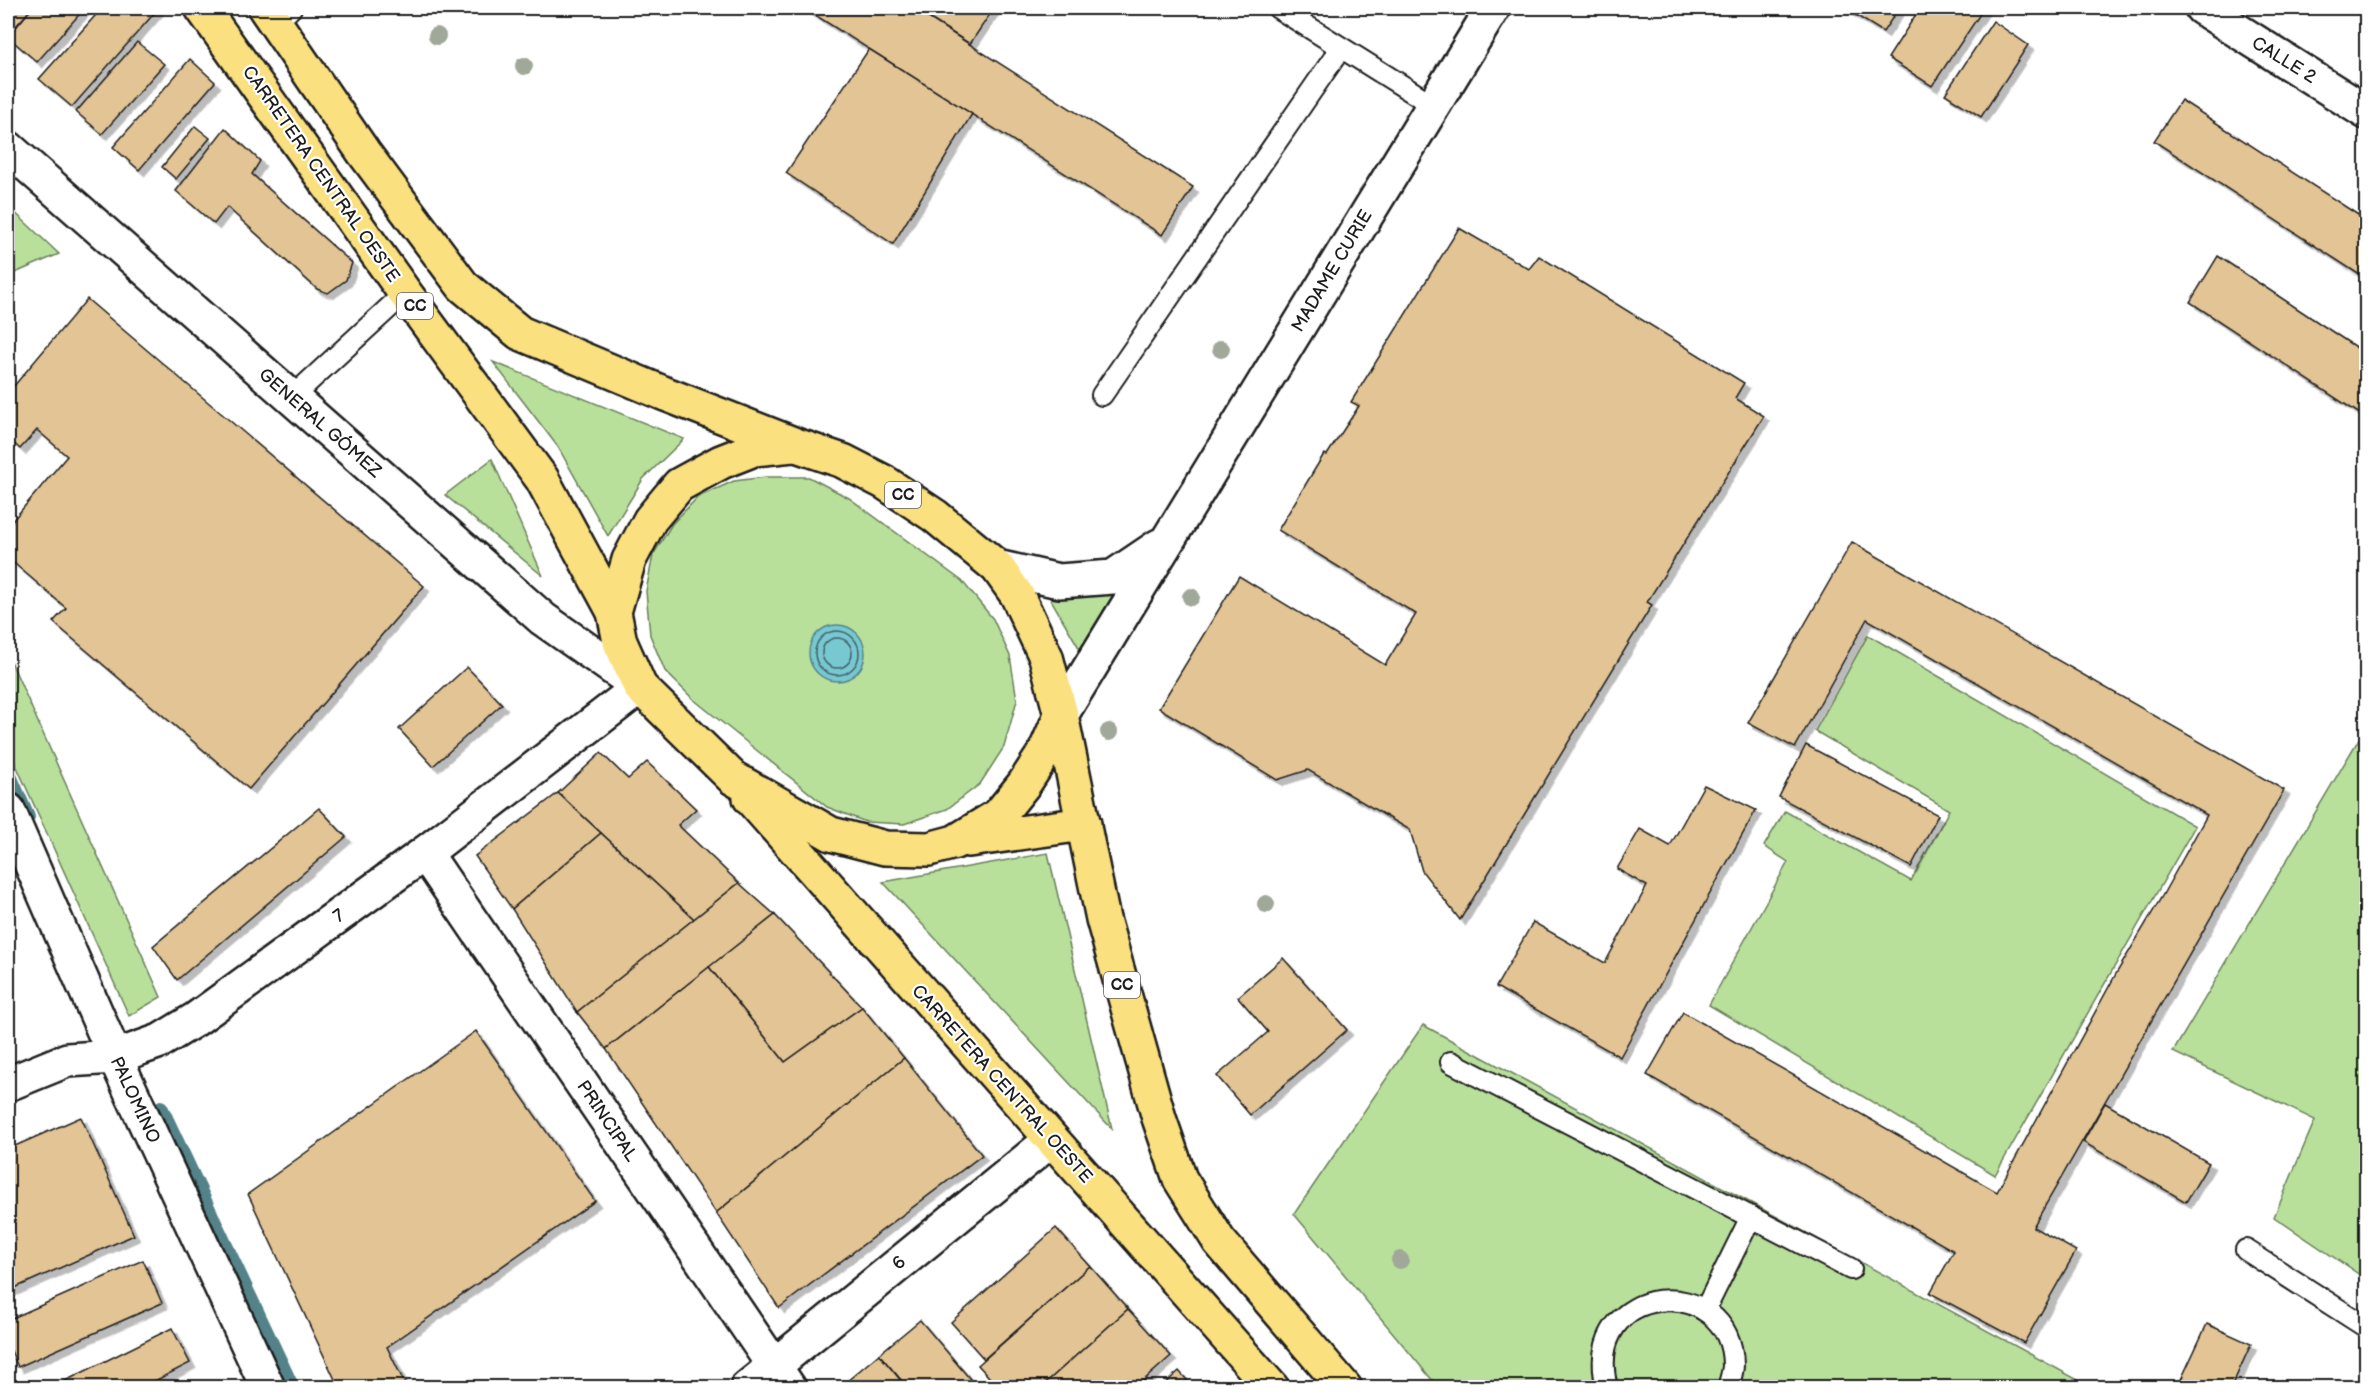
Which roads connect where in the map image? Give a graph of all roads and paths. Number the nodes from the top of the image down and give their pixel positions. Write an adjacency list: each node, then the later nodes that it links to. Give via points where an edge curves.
1 (202, 8): 10 (main road, CARRETERA CENTRAL OESTE / CC)
2 (1278, 8): 6 (lane)
3 (1493, 8): 7 (street, MADAME CURIE)
4 (2202, 8): 8 (street, CALLE 2)
5 (277, 13): 13 (main road, CC, via 364,153 463,286 488,309 520,333 553,348)
6 (1341, 48): 7 (lane); 11 (lane)
7 (1433, 105): 14 (street, MADAME CURIE)
8 (2367, 112)
9 (8, 148): 12 (street, GENERAL GÓMEZ)
10 (405, 293): 12 (lane); 16 (main road, CARRETERA CENTRAL OESTE / CC, via 542,479)
11 (1102, 396)
12 (291, 398): 17 (street, GENERAL GÓMEZ, via 543,619)
13 (796, 445): 15 (main road, CC, via 843,461 884,482 935,516); 16 (main road, CC, via 754,449 679,485 650,520 629,560)
14 (1172, 536): 15 (street, MADAME CURIE, via 1113,577 1059,581); 18 (street, MADAME CURIE)
15 (997, 567): 18 (main road, CC, via 1017,595 1046,657)
16 (614, 612): 17 (main road, CC, via 620,642)
17 (640, 687): 19 (main road, CC); 23 (street, 7)
18 (1061, 716): 21 (main road, CC); 22 (main road, CC, via 1045,752 999,815)
19 (733, 778): 22 (main road, CC, via 831,834 885,848 928,849); 27 (main road, CARRETERA CENTRAL OESTE / CC)
20 (8, 810): 24 (street, PALOMINO)
21 (1084, 824): 22 (main road); 37 (main road, CC, via 1103,920 1180,1179 1219,1241)
22 (955, 842)
23 (425, 853): 24 (street, 7, via 196,1019 160,1041); 33 (street, PRINCIPAL)
24 (115, 1058): 26 (street, 7, via 67,1060); 34 (street, PALOMINO)
25 (1451, 1062): 28 (lane)
26 (8, 1084)
27 (1052, 1140): 33 (street, 6); 36 (main road, CARRETERA CENTRAL OESTE / CC)
28 (1751, 1217): 30 (lane); 31 (lane)
29 (2246, 1250): 32 (lane)
30 (1851, 1269)
31 (1705, 1310): 38 (lane, via 1686,1301 1665,1299 1645,1303 1626,1314 1612,1330 1604,1349 1603,1370); 39 (lane, via 1730,1345 1733,1367)
32 (2367, 1327)
33 (781, 1377): 35 (street, 6)
34 (268, 1388)
35 (747, 1388)
36 (1272, 1388)
37 (1345, 1388)
38 (1608, 1388)
39 (1728, 1388)

